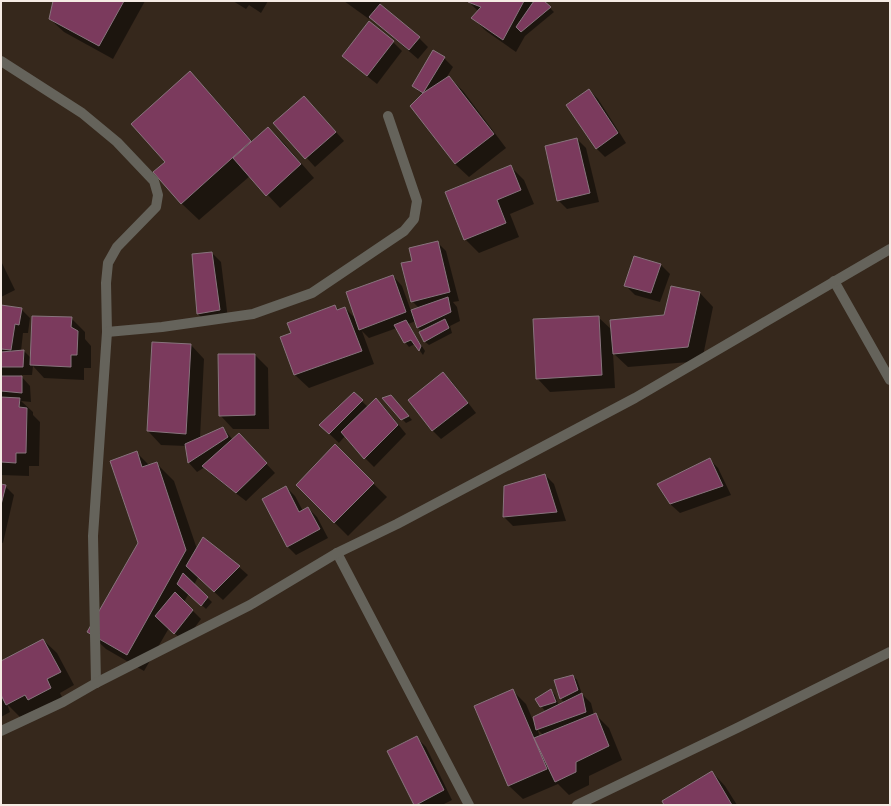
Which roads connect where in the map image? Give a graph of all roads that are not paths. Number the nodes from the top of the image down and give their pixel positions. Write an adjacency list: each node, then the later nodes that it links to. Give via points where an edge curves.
1 (1, 61): 5 (street, via 82,113 117,142 154,181 158,195 156,207 117,248 108,263)
2 (388, 116): 5 (street, via 417,201 414,219 404,231 312,293 253,314 162,328)
3 (890, 249): 4 (street)
4 (834, 281): 6 (street); 7 (street, via 635,398)
5 (107, 332): 9 (street, via 93,536)
6 (890, 380)
7 (337, 553): 9 (street, via 250,605); 11 (street)
8 (890, 652): 12 (street)
9 (96, 683): 10 (street, via 63,702)
10 (1, 731)
11 (470, 805)
12 (577, 805)

